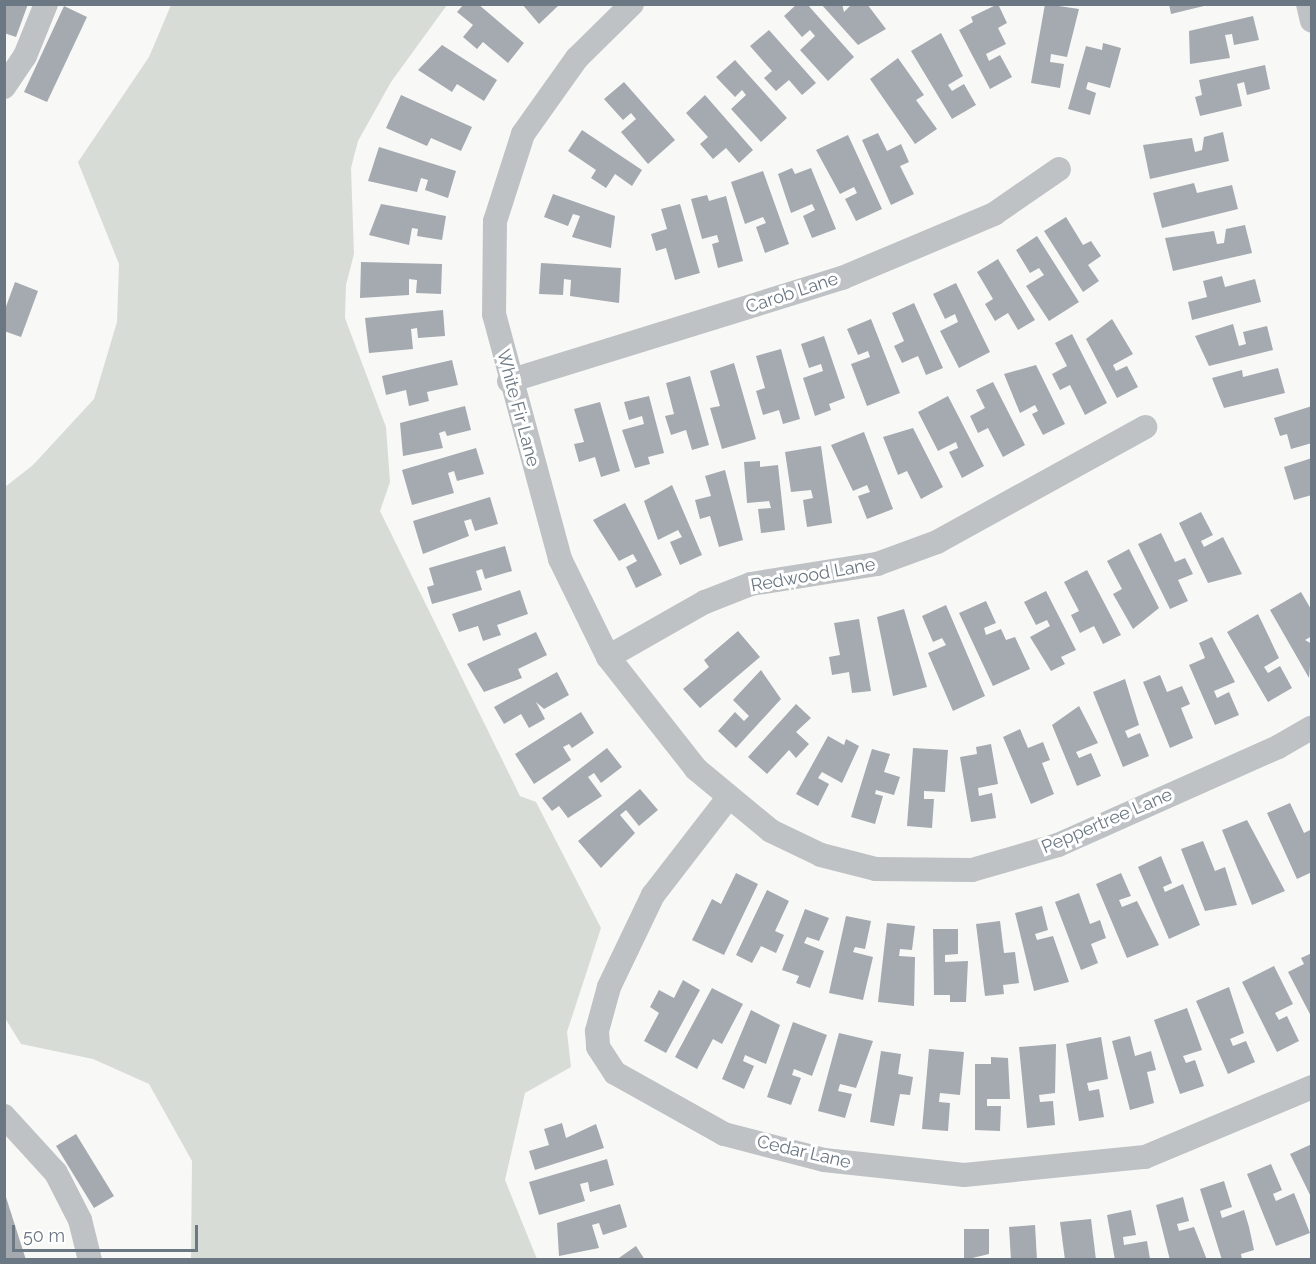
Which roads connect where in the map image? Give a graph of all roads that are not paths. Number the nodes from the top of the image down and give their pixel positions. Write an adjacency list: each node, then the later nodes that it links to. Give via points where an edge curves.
1 (46, 4): 5 (street, via 25,56)
2 (632, 4): 7 (street, White Fir Lane, via 577,58 523,134 495,221 494,314)
3 (1308, 4): 4 (street)
4 (1311, 21)
5 (4, 87)
6 (1059, 169): 7 (street, Carob Lane, via 994,214 852,273)
7 (509, 381): 9 (street, White Fir Lane, via 560,559)
8 (1145, 427): 9 (street, Redwood Lane, via 937,542 877,564 751,584 705,602)
9 (608, 657): 11 (street, White Fir Lane, via 668,736)
10 (1311, 727): 11 (street, Peppertree Lane, via 1278,747 1058,845 972,870 876,869 821,855 771,831)
11 (728, 798): 12 (street, Cedar Lane, via 653,895 609,987 597,1030 598,1047 615,1073 724,1134 824,1160 964,1175 1144,1156)
12 (1311, 1087)
13 (4, 1116): 14 (street, via 56,1173 80,1220)
14 (90, 1260)

